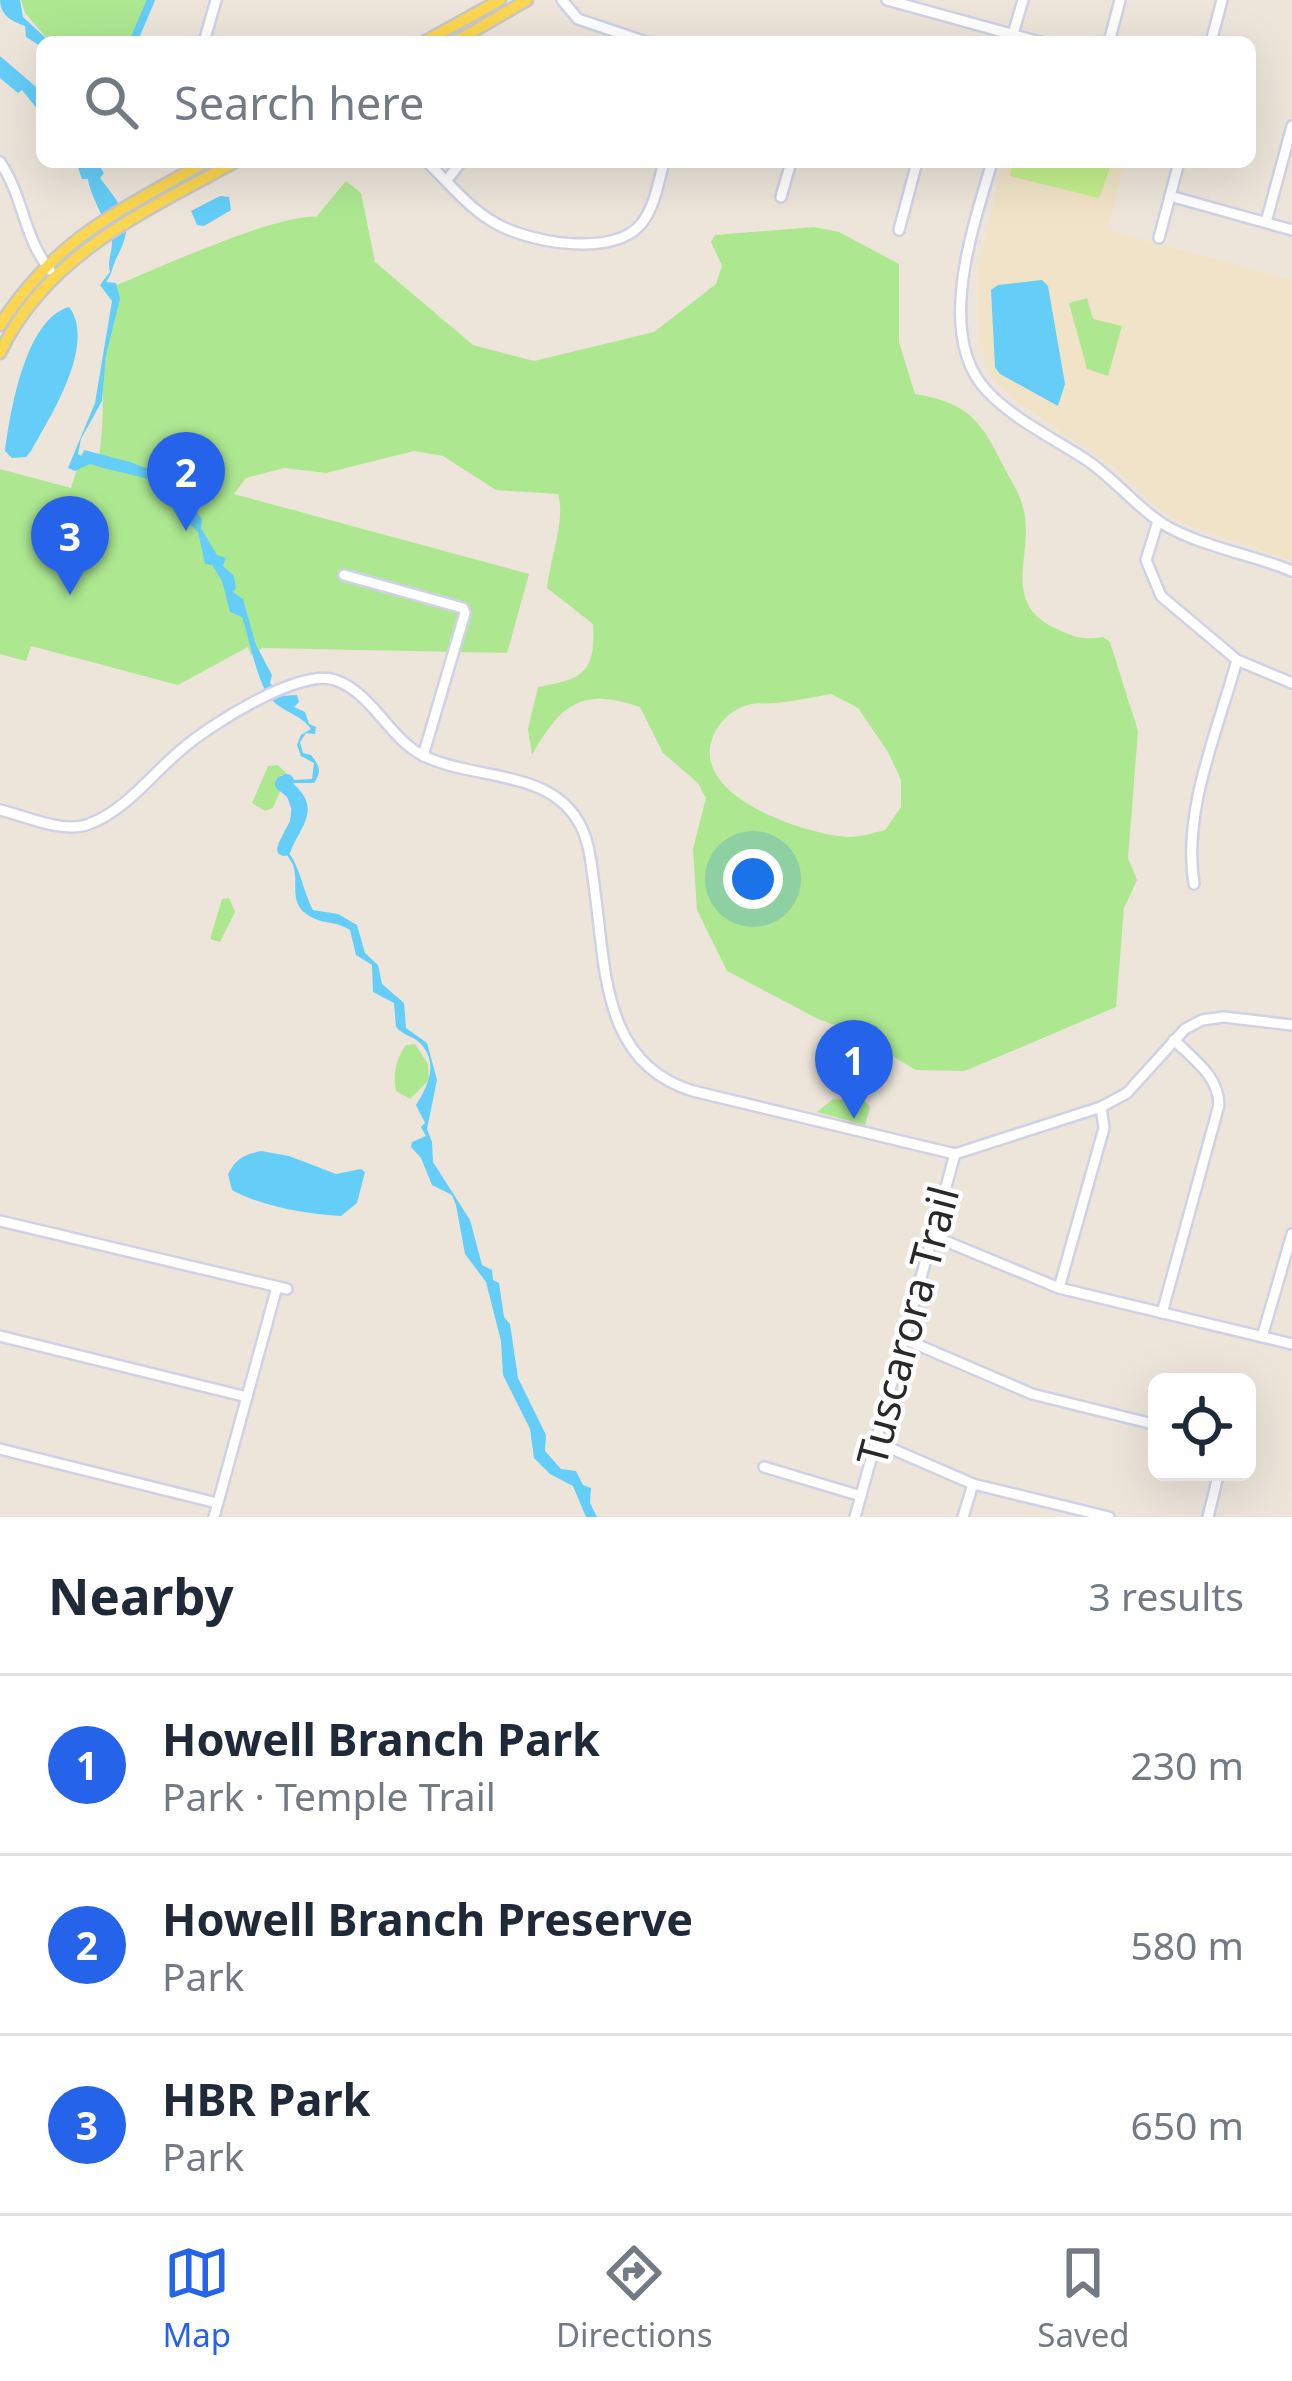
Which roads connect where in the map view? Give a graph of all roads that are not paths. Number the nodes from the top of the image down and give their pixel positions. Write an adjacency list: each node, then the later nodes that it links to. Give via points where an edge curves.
1 (216, 0): 11 (street)
2 (500, 0): 12 (main road)
3 (527, 0): 13 (main road)
4 (562, 0): 14 (street, via 578,19)
5 (887, 0): 9 (street)
6 (1023, 0): 10 (street)
7 (1120, 0): 16 (street)
8 (1222, 0): 17 (street)
9 (924, 5): 10 (street)
10 (1013, 34): 15 (street)
11 (206, 36)
12 (435, 36)
13 (465, 36)
14 (623, 36)
15 (1020, 36)
16 (1111, 36)
17 (1213, 36)
18 (1292, 126): 33 (street)
19 (0, 161): 37 (street)
20 (196, 168): 32 (main road)
21 (224, 168): 32 (main road)
22 (433, 168): 29 (street)
23 (456, 168): 29 (street)
24 (662, 168): 29 (street, via 642,223 624,240 597,243 502,228)
25 (789, 168): 30 (street)
26 (915, 168): 34 (street)
27 (990, 168): 40 (street, via 964,258 969,361 1003,406 1103,470)
28 (1177, 168): 31 (street)
29 (446, 180)
30 (781, 196)
31 (1170, 196): 33 (street); 36 (street)
32 (127, 215): 37 (main road); 37 (main road, via 94,225)
33 (1266, 222): 35 (street)
34 (898, 230)
35 (1292, 230)
36 (1159, 238)
37 (50, 269): 38 (main road); 39 (main road)
38 (0, 325)
39 (0, 353)
40 (1158, 521): 41 (street); 43 (street, via 1146,560 1161,596)
41 (1292, 572)
42 (344, 575): 45 (street, via 463,608)
43 (1237, 660): 44 (street); 47 (street, via 1197,805)
44 (1292, 682)
45 (423, 756): 46 (street, via 338,681 310,678 202,733 85,826); 51 (street, via 536,788 572,812 589,852 617,1022 657,1076)
46 (0, 810)
47 (1194, 884)
48 (1292, 1025): 49 (street, Tuscarora Trail, via 1224,1017 1202,1020)
49 (1174, 1040): 50 (street, Tuscarora Trail, via 1127,1093); 56 (street, via 1210,1075 1219,1105)
50 (1101, 1107): 51 (street, Tuscarora Trail); 55 (street, via 1104,1128)
51 (955, 1154): 54 (street, Tuscarora Trail)
52 (0, 1221): 61 (street, via 282,1288)
53 (1292, 1234): 58 (street)
54 (933, 1236): 55 (street); 59 (street, Tuscarora Trail)
55 (1059, 1288): 56 (street)
56 (1162, 1312): 58 (street)
57 (0, 1336): 61 (street)
58 (1262, 1337): 60 (street)
59 (904, 1339): 62 (street, via 1032,1394); 63 (street, Tuscarora Trail)
60 (1292, 1344)
61 (247, 1396): 69 (street)
62 (1148, 1423)
63 (876, 1442): 67 (street); 68 (street, Tuscarora Trail)
64 (0, 1449): 69 (street)
65 (764, 1467): 68 (street)
66 (1217, 1481): 75 (street)
67 (973, 1484): 70 (street); 73 (street)
68 (860, 1496): 72 (street, Tuscarora Trail)
69 (218, 1503): 71 (street)
70 (1071, 1513): 74 (street)
71 (214, 1517)
72 (855, 1517)
73 (963, 1517)
74 (1109, 1517)
75 (1208, 1517)

